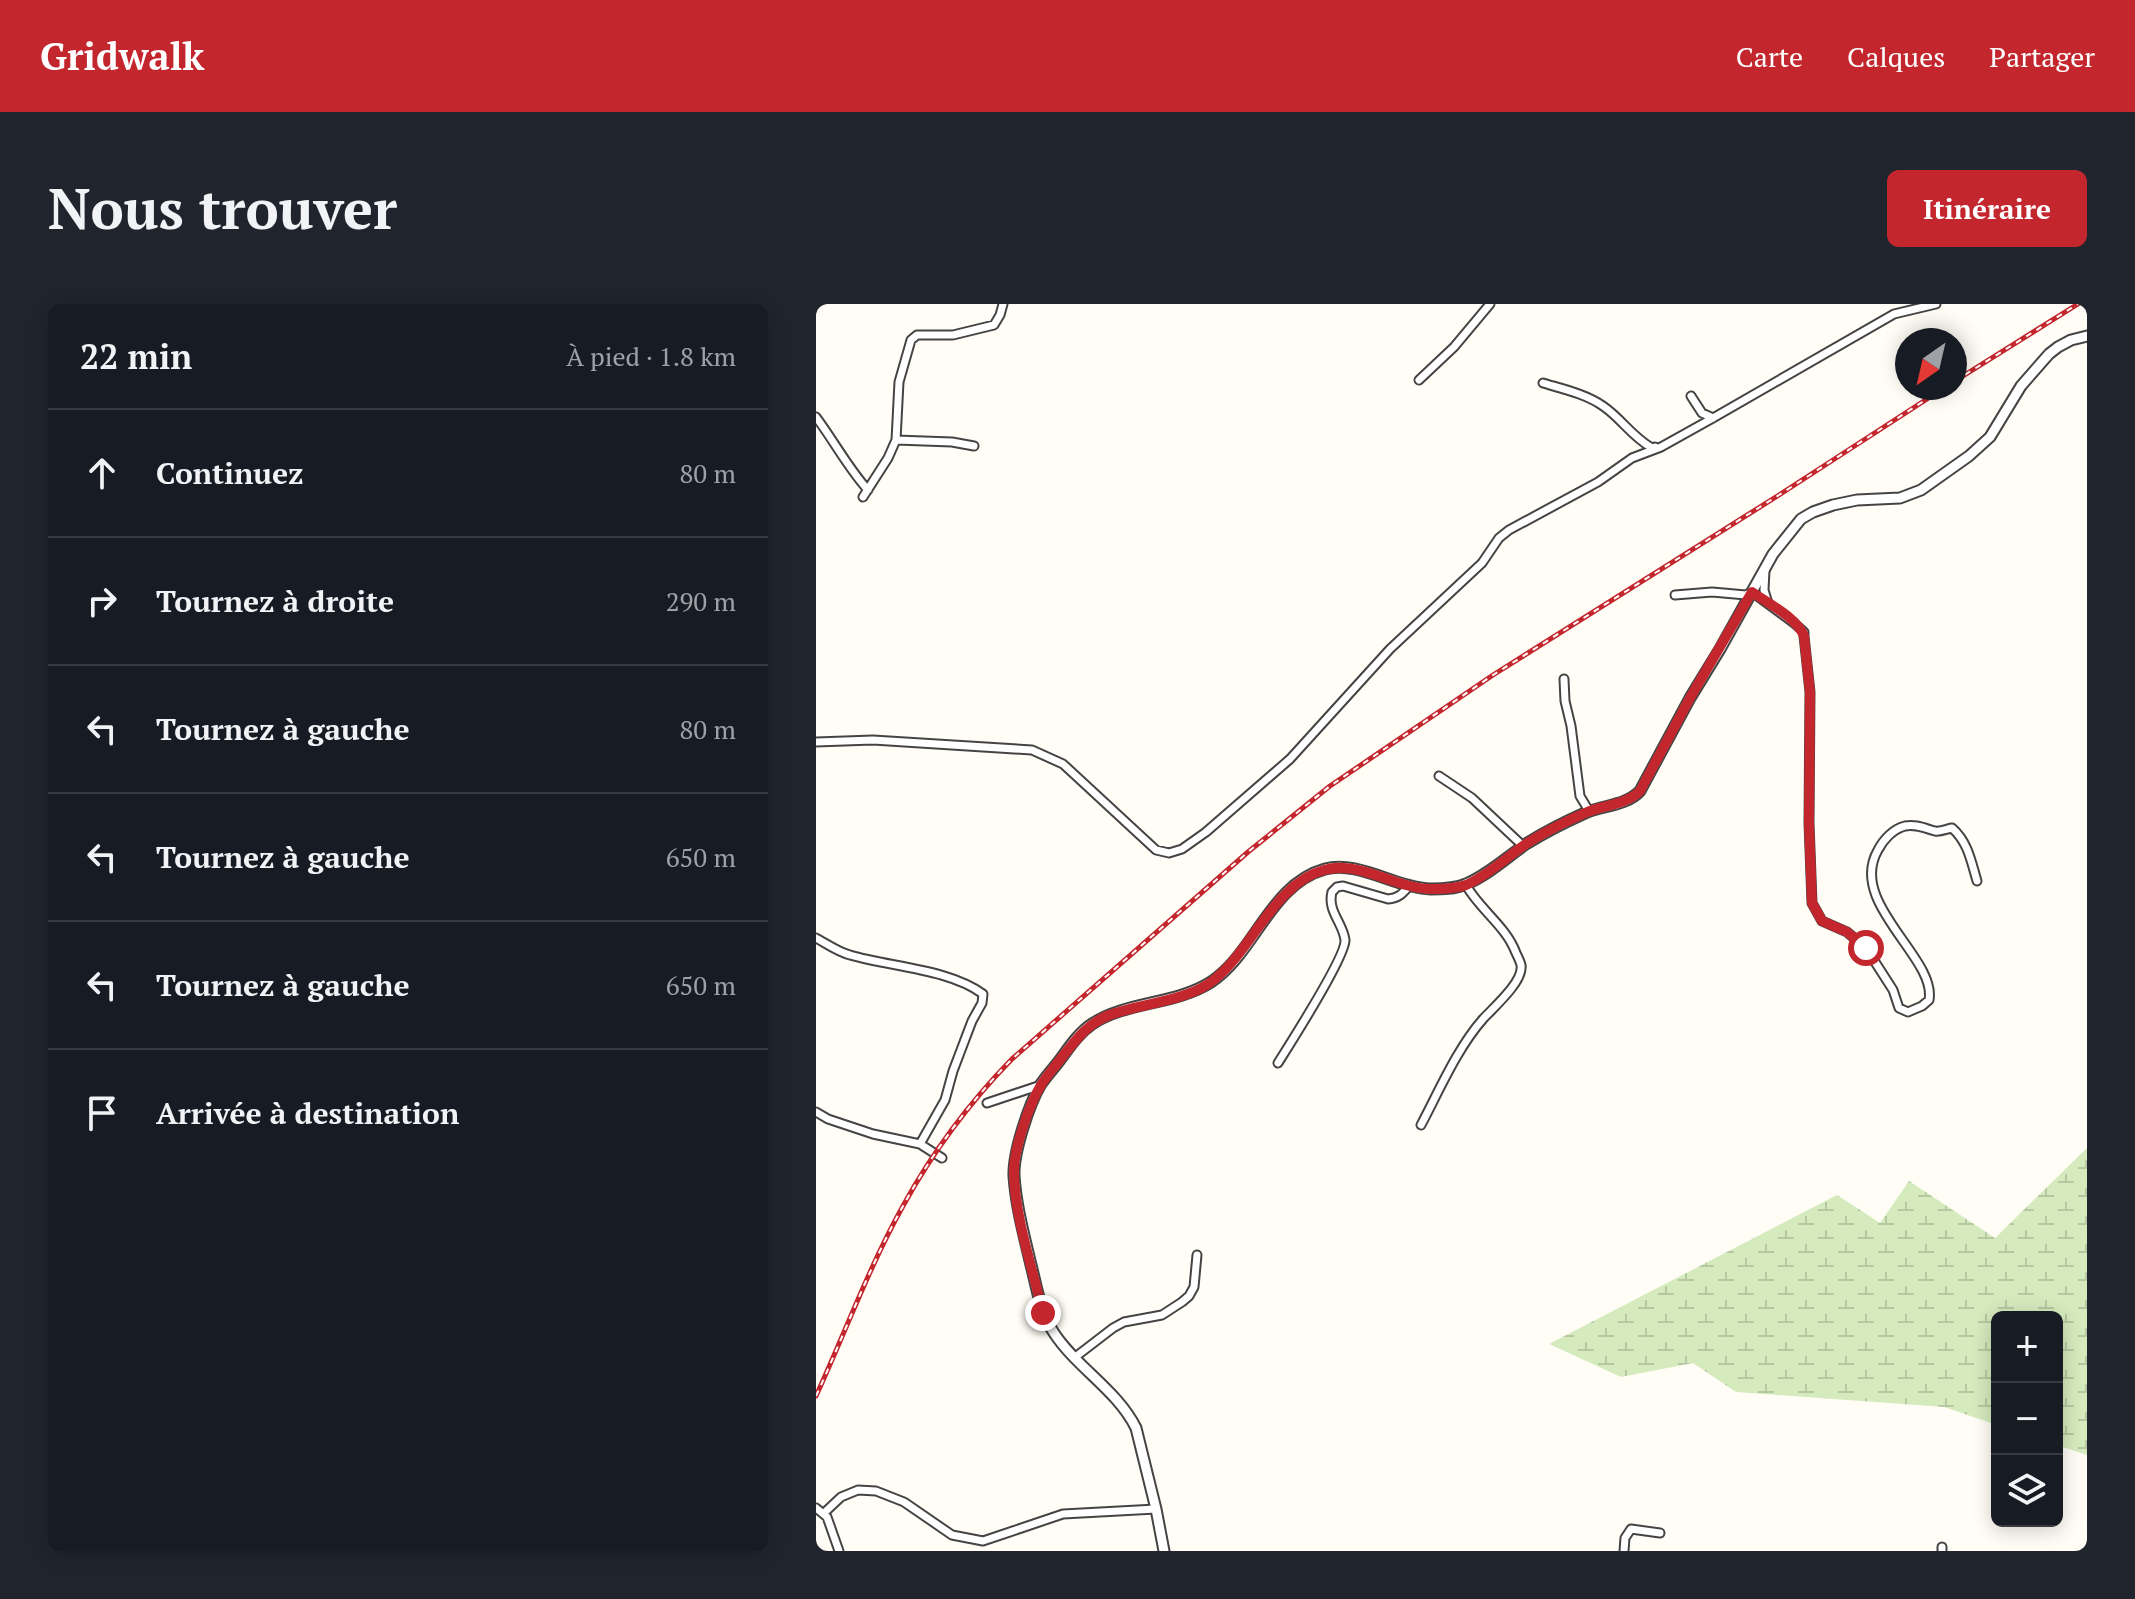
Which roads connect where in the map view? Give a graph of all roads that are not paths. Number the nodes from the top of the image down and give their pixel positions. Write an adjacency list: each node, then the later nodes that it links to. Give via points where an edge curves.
1 (1003, 304): 10 (street, via 994,325 911,340 899,382)
2 (1490, 304): 5 (street)
3 (1936, 304): 9 (street, via 1894,314)
4 (2087, 336): 13 (street, via 2058,347 2040,363 1990,437 1949,472 1900,498 1857,500 1806,516)
5 (1419, 380)
6 (1543, 383): 12 (street, via 1601,404 1632,435 1652,448)
7 (1691, 396): 9 (street, via 1702,413)
8 (816, 417): 10 (street, via 866,494)
9 (1713, 418): 12 (street)
10 (896, 440): 11 (street)
11 (974, 446)
12 (1661, 447): 18 (street, via 1632,458 1499,538 1482,563 1390,649 1290,759 1182,849 1156,850 1063,764 1032,750 873,740)
13 (1765, 568): 14 (street); 16 (street)
14 (1752, 592): 15 (street); 16 (street); 20 (street, via 1640,791)
15 (1675, 595)
16 (1768, 603): 22 (street, via 1804,632 1810,692 1812,903 1822,921 1866,948 1903,1011 1929,1000 1930,985 1874,888 1876,852 1894,830 1906,826 1952,828 1967,848)
17 (1564, 679): 20 (street, via 1580,796)
18 (816, 742)
19 (1439, 776): 21 (street, via 1472,798)
20 (1589, 811): 21 (street)
21 (1523, 846): 23 (street)
22 (1977, 881)
23 (1466, 885): 24 (street); 30 (street, via 1511,939 1522,966 1453,1064)
24 (1409, 886): 26 (street, via 1388,899 1343,886 1332,892 1330,905 1344,935 1344,948); 27 (street, via 1345,867 1301,880 1213,981 1194,992 1105,1017 1082,1032)
25 (816, 938): 31 (street, via 842,952 941,975 983,994 945,1100)
26 (1278, 1063)
27 (1041, 1085): 28 (street); 34 (street, via 1015,1156 1015,1185 1043,1313)
28 (987, 1103)
29 (816, 1112): 31 (street, via 873,1134)
30 (1421, 1125)
31 (920, 1144): 32 (street)
32 (942, 1158)
33 (1197, 1255): 34 (street, via 1194,1287 1182,1302 1162,1315 1124,1322)
34 (1074, 1358): 36 (street, via 1121,1404 1136,1428)
35 (816, 1508): 37 (street)
36 (1156, 1509): 37 (street, via 1063,1514 983,1541 952,1535 904,1502 876,1491 858,1490 841,1497); 40 (street)
37 (824, 1513): 39 (street)
38 (1660, 1533): 41 (street, via 1631,1529)
39 (839, 1551)
40 (1164, 1551)
41 (1624, 1551)

